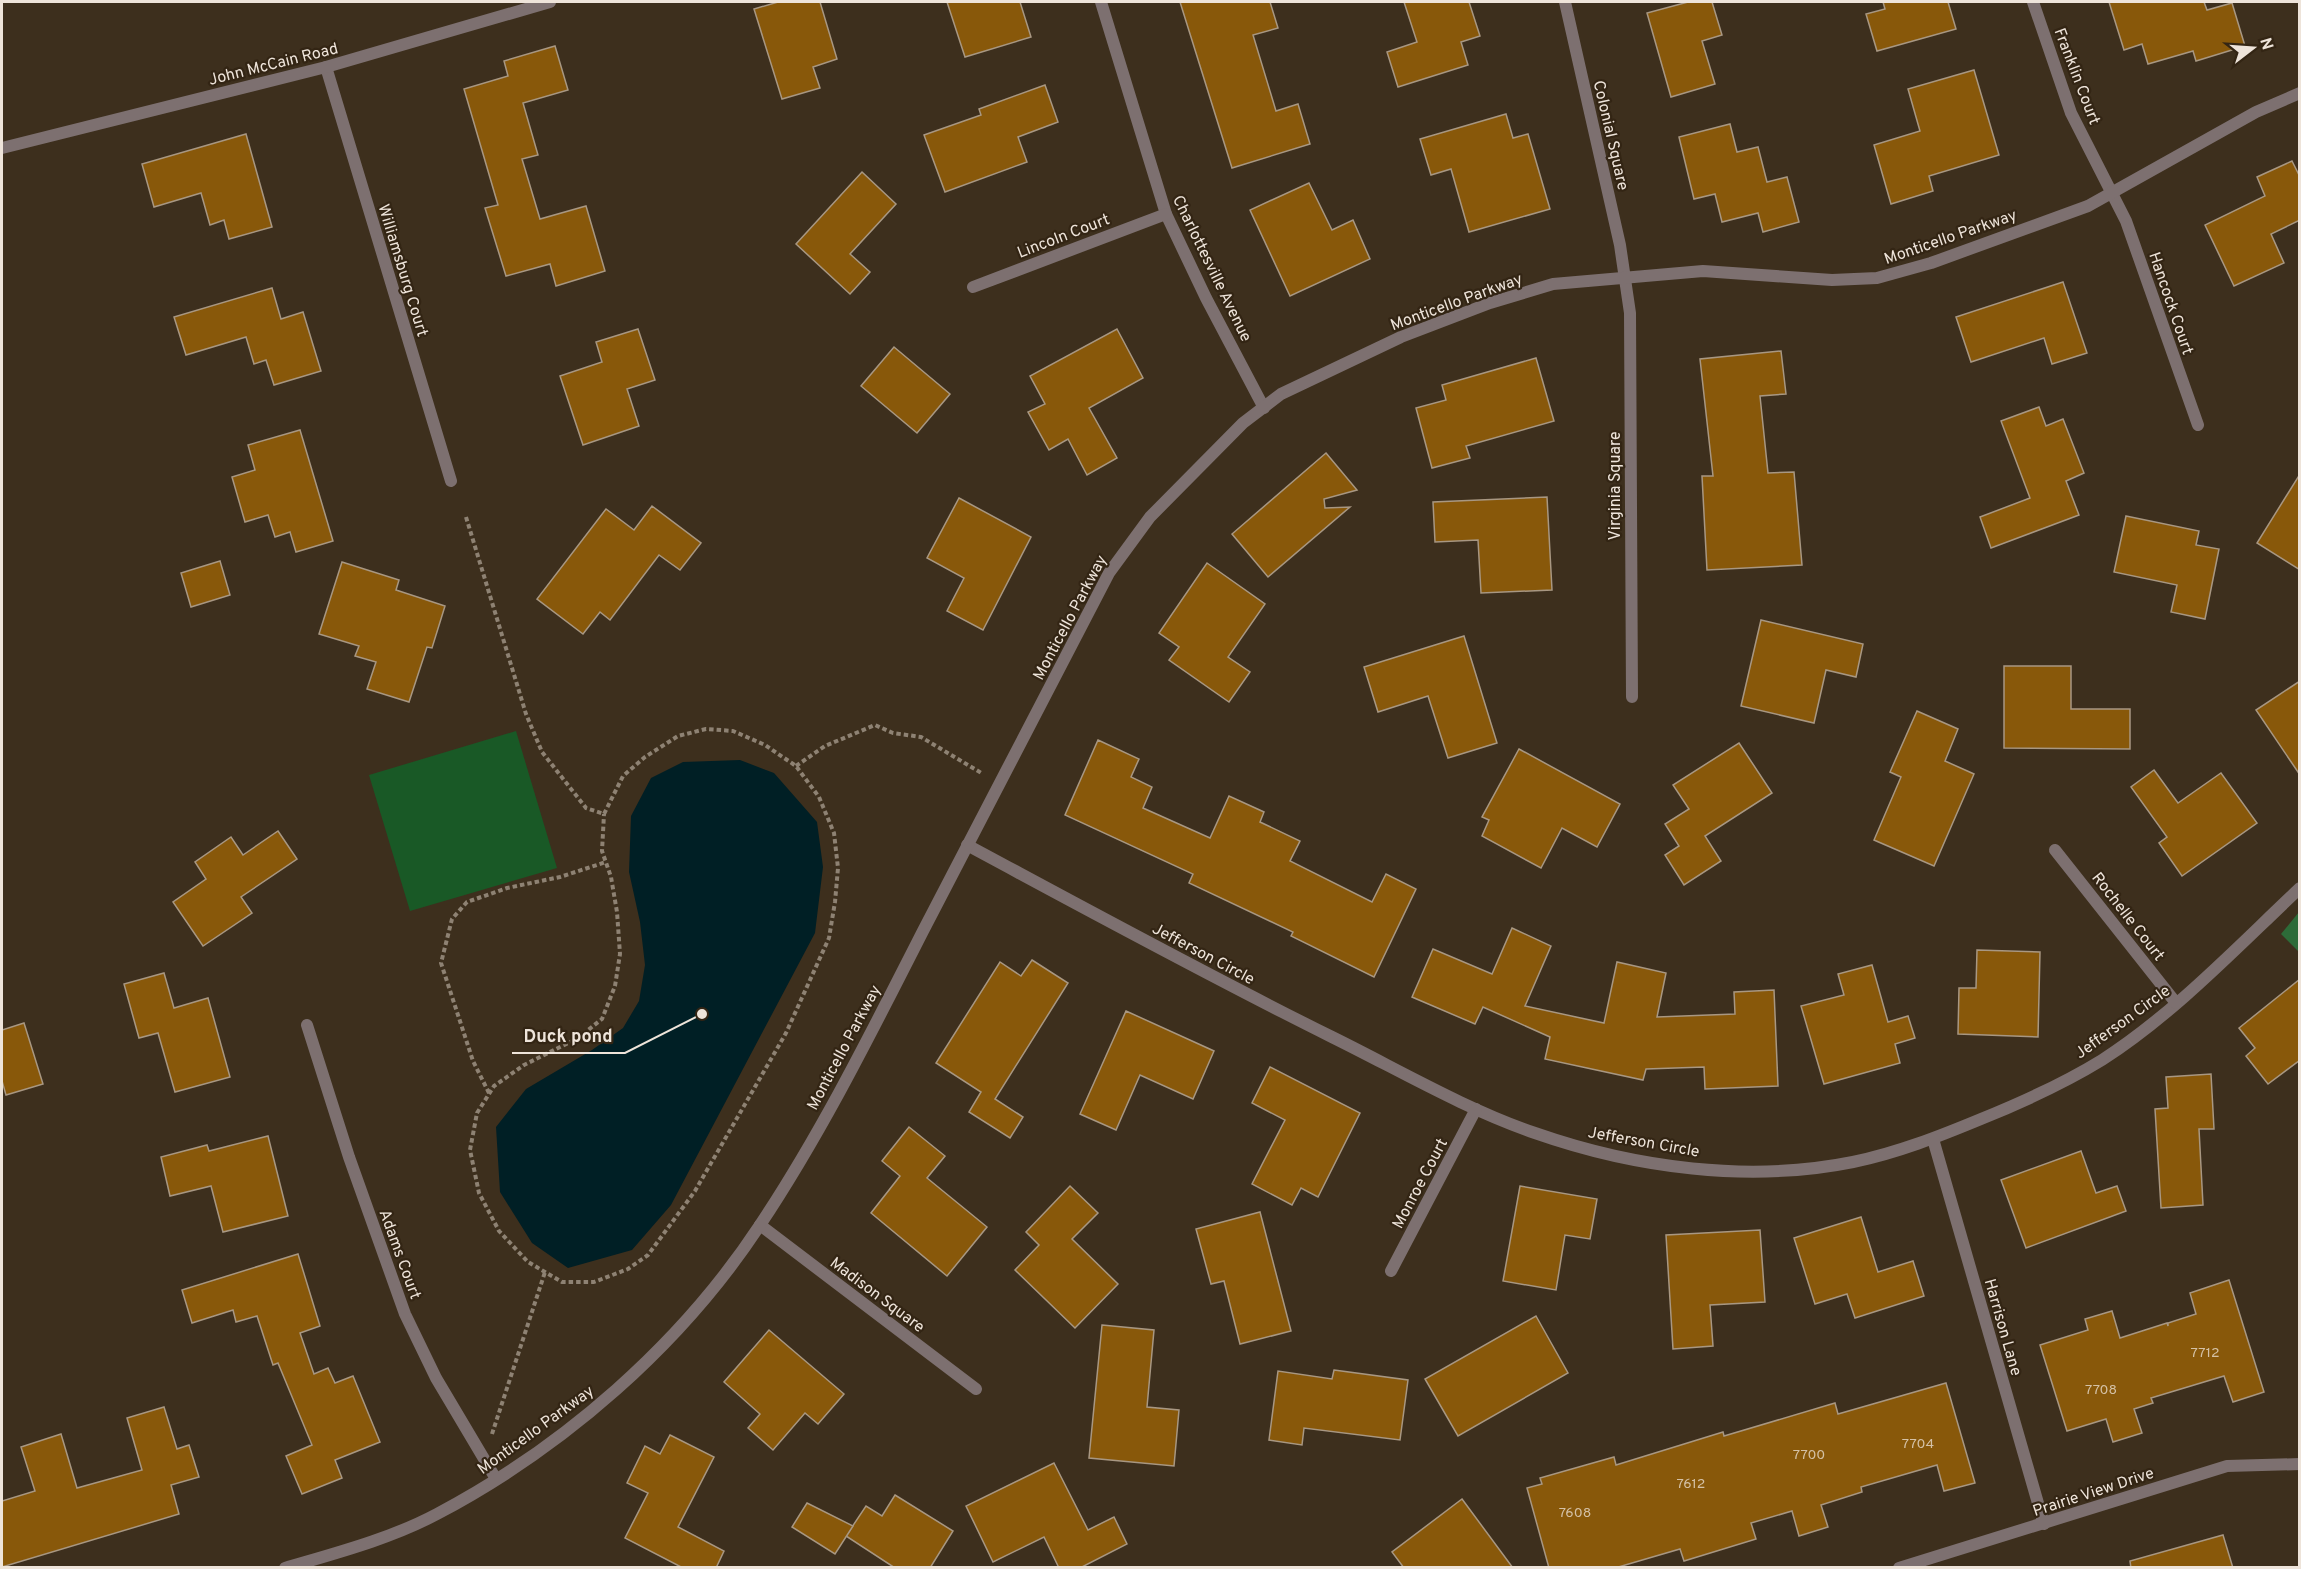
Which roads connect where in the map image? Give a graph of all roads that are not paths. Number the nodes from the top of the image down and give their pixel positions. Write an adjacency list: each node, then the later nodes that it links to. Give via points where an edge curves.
1 (550, 2): 5 (street, John McCain Road)
2 (1101, 2): 9 (street, Charlottesville Avenue)
3 (1565, 2): 10 (street, Colonial Square)
4 (2033, 2): 8 (street, Franklin Court, via 2071,113)
5 (326, 67): 7 (street, John McCain Road); 14 (street, Williamsburg Court)
6 (2300, 93): 8 (street, Monticello Parkway, via 2256,112)
7 (2, 148)
8 (2112, 193): 10 (street, Monticello Parkway, via 2088,206 1942,259 1877,278 1832,280 1703,271); 13 (street, Hancock Court, via 2126,220)
9 (1166, 214): 11 (street, Lincoln Court); 12 (street, Charlottesville Avenue)
10 (1625, 276): 12 (street, Monticello Parkway, via 1553,284 1490,303 1401,337 1281,394); 15 (street, Virginia Square, via 1630,313)
11 (973, 287)
12 (1264, 408): 16 (street, Monticello Parkway, via 1243,423 1150,517 1109,573)
13 (2198, 425)
14 (451, 482)
15 (1632, 697)
16 (967, 845): 21 (street, Jefferson Circle, via 1218,980); 23 (street, Monticello Parkway, via 842,1090)
17 (2055, 850): 19 (street, Rochelle Court)
18 (2300, 888): 19 (street, Jefferson Circle)
19 (2176, 1004): 22 (street, Jefferson Circle, via 2104,1059 2037,1097)
20 (307, 1025): 27 (street, Adams Court, via 405,1314 436,1378)
21 (1476, 1109): 22 (street, Jefferson Circle, via 1535,1133 1596,1150 1665,1165 1723,1170 1853,1162); 24 (street, Monroe Court)
22 (1933, 1139): 28 (street, Harrison Lane)
23 (760, 1225): 25 (street, Madison Square); 27 (street, Monticello Parkway, via 720,1280 652,1357 578,1421)
24 (1391, 1271)
25 (976, 1389)
26 (2300, 1464): 28 (street, Prairie View Drive, via 2227,1466)
27 (496, 1479): 29 (street, Monticello Parkway, via 435,1515 352,1548)
28 (2044, 1524): 30 (street, Prairie View Drive)
29 (285, 1568)
30 (1899, 1568)

